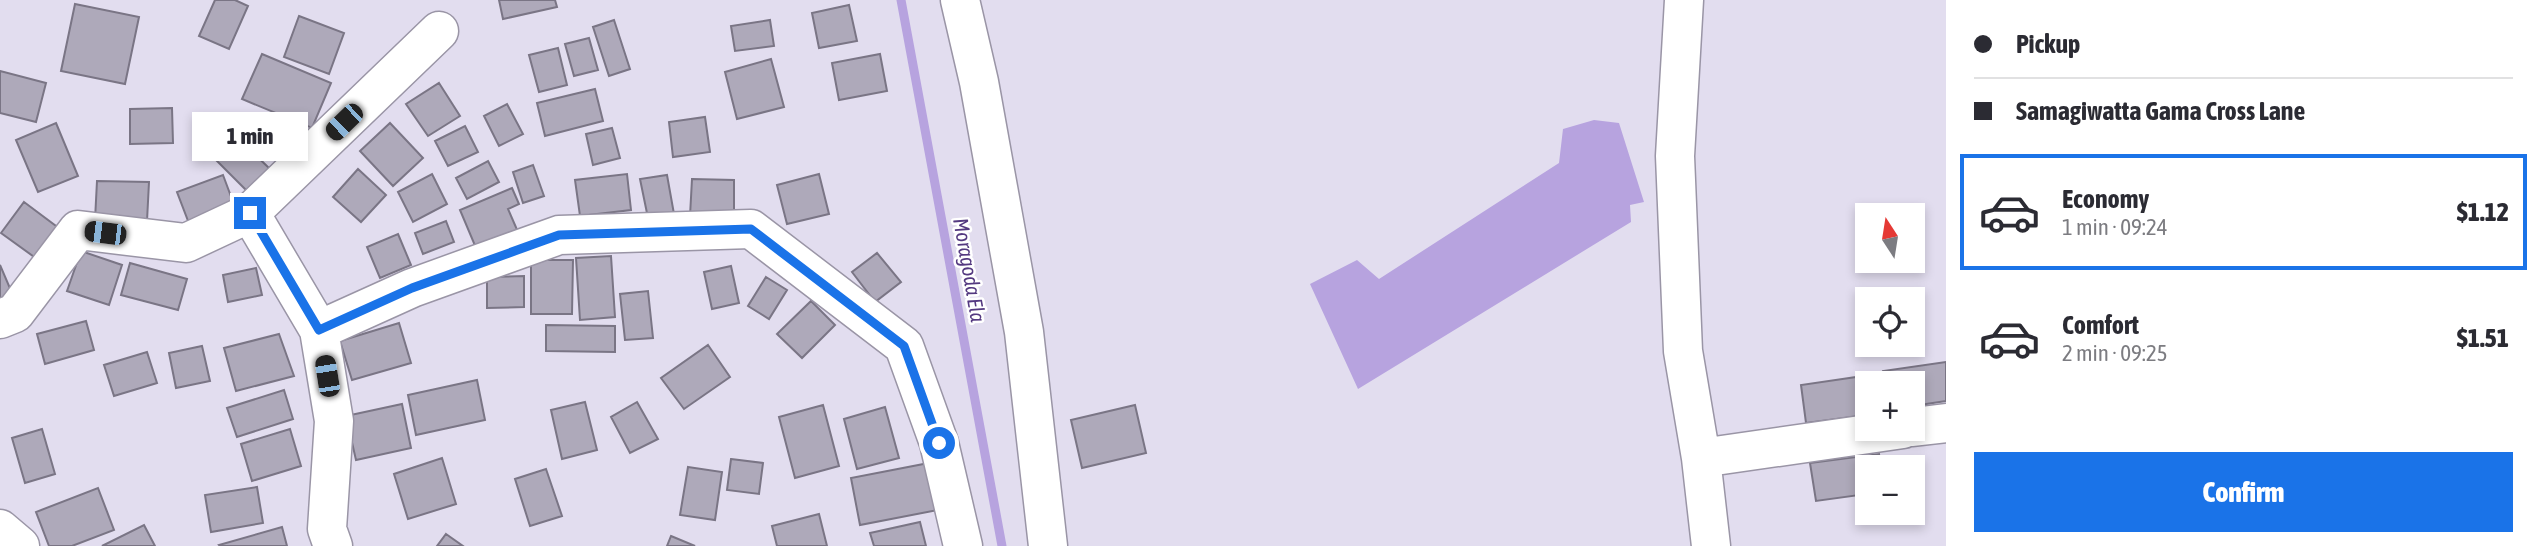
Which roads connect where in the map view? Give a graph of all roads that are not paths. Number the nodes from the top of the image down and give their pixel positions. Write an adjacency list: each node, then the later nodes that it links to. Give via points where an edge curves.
1 (960, 0): 15 (street, via 1024,332)
2 (1684, 0): 10 (street, via 1676,198 1683,351)
3 (439, 31): 4 (street)
4 (250, 213): 5 (street, via 186,243 78,230 15,313); 6 (street)
5 (0, 319)
6 (319, 330): 13 (street, via 334,421 327,529); 14 (street, via 412,288 559,235 751,229 904,346 939,443)
7 (1946, 423): 8 (street)
8 (1925, 426)
9 (1855, 436): 10 (street)
10 (1701, 458): 16 (street)
11 (0, 529): 12 (street)
12 (20, 546)
13 (333, 546)
14 (962, 546)
15 (1048, 546)
16 (1711, 546)

